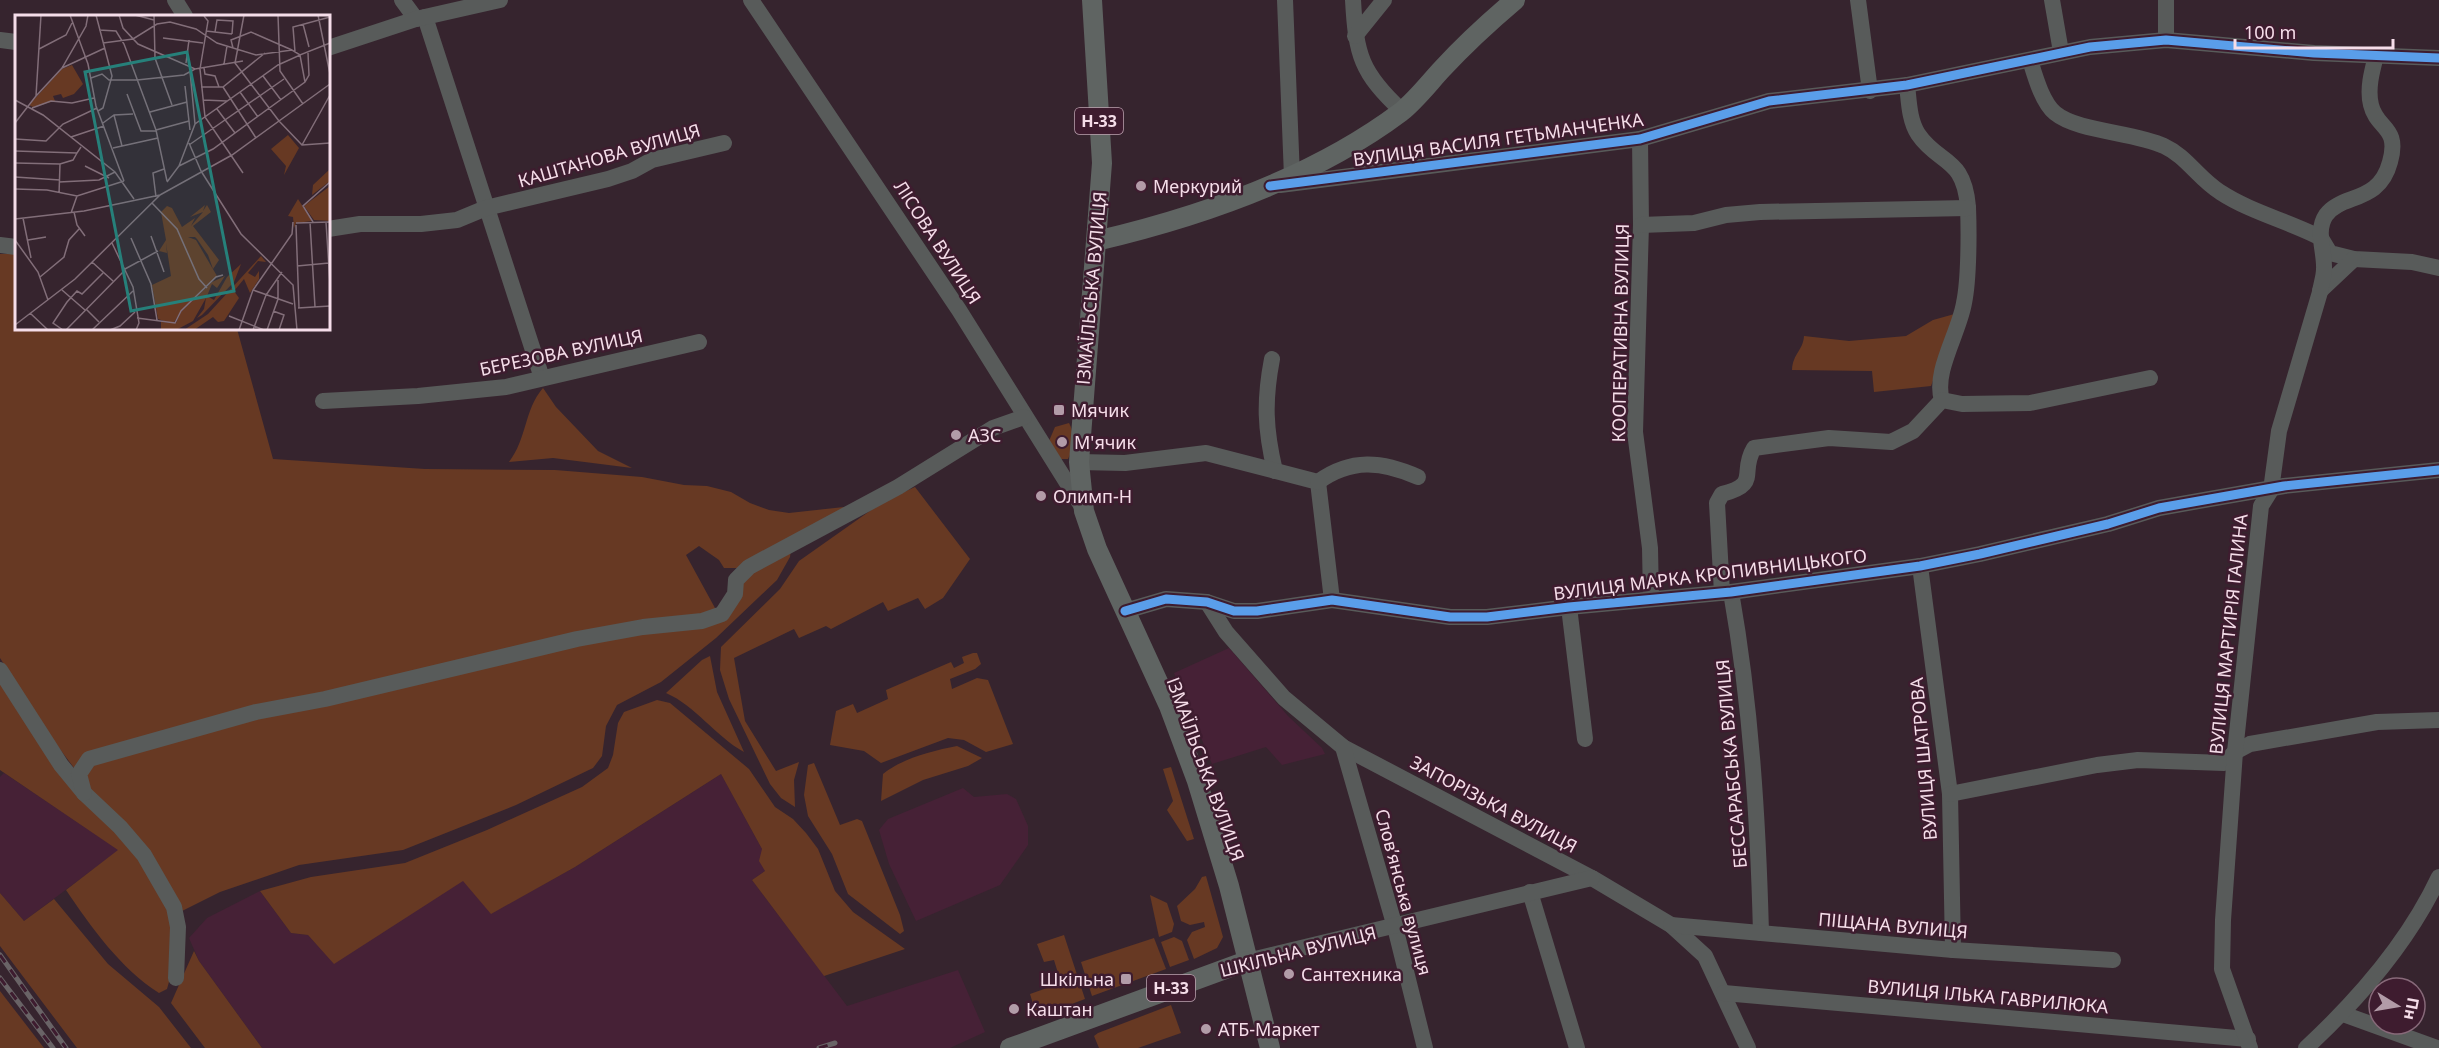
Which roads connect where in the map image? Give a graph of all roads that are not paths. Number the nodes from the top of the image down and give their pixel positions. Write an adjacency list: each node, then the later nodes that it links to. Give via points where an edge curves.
1 (175, 0): 13 (street)
2 (402, 0): 14 (street)
3 (500, 0): 14 (street)
4 (751, 0): 48 (street, ЛІСОВА ВУЛИЦЯ, via 959,309)
5 (1092, 0): 36 (main road, ІЗМАЇЛЬСЬКА ВУЛИЦЯ / Н-33, via 1102,163)
6 (1285, 0): 29 (street)
7 (1353, 0): 15 (street)
8 (1384, 0): 15 (street)
9 (1515, 0): 26 (main road, via 1478,31)
10 (1858, 0): 25 (street)
11 (2052, 0): 20 (street)
12 (2166, 0): 17 (street)
13 (184, 15)
14 (420, 18): 19 (street); 31 (street)
15 (1355, 36): 26 (street, via 1364,67 1376,87)
16 (0, 40): 18 (street)
17 (2166, 40): 20 (street, ВУЛИЦЯ ВАСИЛЯ ГЕТЬМАНЧЕНКА); 21 (street, ВУЛИЦЯ ВАСИЛЯ ГЕТЬМАНЧЕНКА)
18 (15, 42)
19 (330, 47)
20 (2061, 52): 23 (street, ВУЛИЦЯ ВАСИЛЯ ГЕТЬМАНЧЕНКА)
21 (2376, 56): 22 (street, ВУЛИЦЯ ВАСИЛЯ ГЕТЬМАНЧЕНКА); 35 (street, ВУЛИЦЯ МАРТИРІЯ ГАЛИНА, via 2369,90 2371,107 2390,132 2393,149 2389,166 2378,187 2333,208 2321,226)
22 (2439, 57)
23 (2030, 60): 24 (street, ВУЛИЦЯ ВАСИЛЯ ГЕТЬМАНЧЕНКА); 35 (street, via 2055,112 2070,121 2164,146 2220,192)
24 (1907, 85): 25 (street, ВУЛИЦЯ ВАСИЛЯ ГЕТЬМАНЧЕНКА); 32 (street, via 1917,131 1956,168)
25 (1870, 91): 27 (street, ВУЛИЦЯ ВАСИЛЯ ГЕТЬМАНЧЕНКА, via 1769,101)
26 (1402, 111): 29 (main road)
27 (1640, 139): 30 (street, ВУЛИЦЯ ВАСИЛЯ ГЕТЬМАНЧЕНКА); 33 (street, КООПЕРАТИВНА ВУЛИЦЯ)
28 (723, 143): 31 (street, КАШТАНОВА ВУЛИЦЯ, via 652,160 608,179)
29 (1292, 177): 30 (main road)
30 (1270, 186): 36 (main road, ВУЛИЦЯ ВАСИЛЯ ГЕТЬМАНЧЕНКА)
31 (486, 208): 34 (street, КАШТАНОВА ВУЛИЦЯ, via 458,220); 44 (street)
32 (1968, 208): 33 (street, via 1760,212 1694,223); 46 (street, via 1965,301 1940,376 1938,389)
33 (1641, 225): 58 (street, КООПЕРАТИВНА ВУЛИЦЯ, via 1635,432 1650,548)
34 (330, 229)
35 (2321, 238): 39 (street, via 2330,253); 41 (street, ВУЛИЦЯ МАРТИРІЯ ГАЛИНА, via 2324,269)
36 (1096, 241): 49 (main road, ІЗМАЇЛЬСЬКА ВУЛИЦЯ / Н-33)
37 (0, 246): 38 (street)
38 (15, 247)
39 (2355, 259): 40 (street, via 2412,262); 41 (street)
40 (2439, 268)
41 (2320, 292): 54 (street, ВУЛИЦЯ МАРТИРІЯ ГАЛИНА, via 2279,431)
42 (699, 342): 44 (street, БЕРЕЗОВА ВУЛИЦЯ)
43 (1272, 358): 51 (street, via 1265,426)
44 (542, 378): 47 (street, БЕРЕЗОВА ВУЛИЦЯ, via 484,389)
45 (2150, 378): 46 (street, via 2030,403 1962,404)
46 (1942, 400): 57 (street, БЕССАРАБСЬКА ВУЛИЦЯ, via 1913,431 1891,442 1829,438 1754,448 1744,486 1722,494 1717,503)
47 (323, 401)
48 (1024, 417): 55 (street, ЛІСОВА ВУЛИЦЯ); 68 (street, via 993,428 898,487 749,567 736,580 735,594 722,614 702,621 577,639 180,732 89,759 79,774)
49 (1079, 462): 51 (street, via 1125,463 1206,453); 55 (main road, ІЗМАЇЛЬСЬКА ВУЛИЦЯ / Н-33)
50 (2439, 470): 54 (street, ВУЛИЦЯ МАРКА КРОПИВНИЦЬКОГО)
51 (1275, 471): 53 (street)
52 (1418, 477): 53 (street, via 1378,464 1358,463)
53 (1318, 482): 59 (street)
54 (2271, 490): 56 (street, ВУЛИЦЯ МАРКА КРОПИВНИЦЬКОГО, via 2159,508 2044,540); 67 (street, ВУЛИЦЯ МАРТИРІЯ ГАЛИНА, via 2261,506)
55 (1084, 511): 62 (main road, ІЗМАЇЛЬСЬКА ВУЛИЦЯ / Н-33)
56 (1920, 566): 57 (street, ВУЛИЦЯ МАРКА КРОПИВНИЦЬКОГО); 69 (street, ВУЛИЦЯ ШАТРОВА)
57 (1726, 592): 58 (street, ВУЛИЦЯ МАРКА КРОПИВНИЦЬКОГО); 76 (street, БЕССАРАБСЬКА ВУЛИЦЯ, via 1745,671)
58 (1651, 598): 61 (street, ВУЛИЦЯ МАРКА КРОПИВНИЦЬКОГО)
59 (1332, 600): 60 (street, ВУЛИЦЯ МАРКА КРОПИВНИЦЬКОГО, via 1257,611 1234,611); 61 (street, ВУЛИЦЯ МАРКА КРОПИВНИЦЬКОГО, via 1450,617 1487,618)
60 (1207, 602): 62 (street, ВУЛИЦЯ МАРКА КРОПИВНИЦЬКОГО, via 1166,599); 66 (street, ЗАПОРІЗЬКА ВУЛИЦЯ, via 1226,632 1284,698)
61 (1569, 607): 65 (street)
62 (1125, 611): 79 (main road, ІЗМАЇЛЬСЬКА ВУЛИЦЯ / Н-33, via 1169,706 1197,781)
63 (0, 670): 68 (street, via 60,765)
64 (2439, 720): 67 (street, via 2377,722 2250,744)
65 (1585, 740)
66 (1343, 747): 71 (street, ЗАПОРІЗЬКА ВУЛИЦЯ); 74 (street, Словʼянська вулиця)
67 (2235, 752): 69 (street, via 2224,763 2138,760); 84 (street, ВУЛИЦЯ МАРТИРІЯ ГАЛИНА, via 2222,969)
68 (84, 793): 81 (street, via 144,855 174,906 178,927)
69 (1950, 794): 77 (street, ВУЛИЦЯ ШАТРОВА)
70 (2439, 877): 83 (street, via 2393,954)
71 (1592, 878): 72 (street, ШКІЛЬНА ВУЛИЦЯ); 73 (street, ЗАПОРІЗЬКА ВУЛИЦЯ)
72 (1530, 892): 74 (street, ШКІЛЬНА ВУЛИЦЯ); 88 (street)
73 (1671, 925): 75 (street, ПІЩАНА ВУЛИЦЯ); 78 (street, ЗАПОРІЗЬКА ВУЛИЦЯ)
74 (1395, 927): 79 (street, ШКІЛЬНА ВУЛИЦЯ); 87 (street, Словʼянська вулиця)
75 (1716, 930): 76 (street, ПІЩАНА ВУЛИЦЯ); 78 (street, via 1703,941)
76 (1761, 933): 77 (street, ПІЩАНА ВУЛИЦЯ)
77 (1953, 950): 80 (street, ПІЩАНА ВУЛИЦЯ)
78 (1705, 956): 82 (street, ЗАПОРІЗЬКА ВУЛИЦЯ)
79 (1247, 960): 85 (main road, ШКІЛЬНА ВУЛИЦЯ / Н-33); 86 (main road, ІЗМАЇЛЬСЬКА ВУЛИЦЯ)
80 (2113, 960)
81 (176, 978)
82 (1724, 993): 84 (street, ВУЛИЦЯ ІЛЬКА ГАВРИЛЮКА); 89 (street, ЗАПОРІЗЬКА ВУЛИЦЯ)
83 (2343, 1014): 90 (street); 91 (street)
84 (2249, 1044)
85 (1010, 1048)
86 (1270, 1048)
87 (1425, 1048)
88 (1577, 1048)
89 (1748, 1048)
90 (2306, 1048)
91 (2438, 1048)

